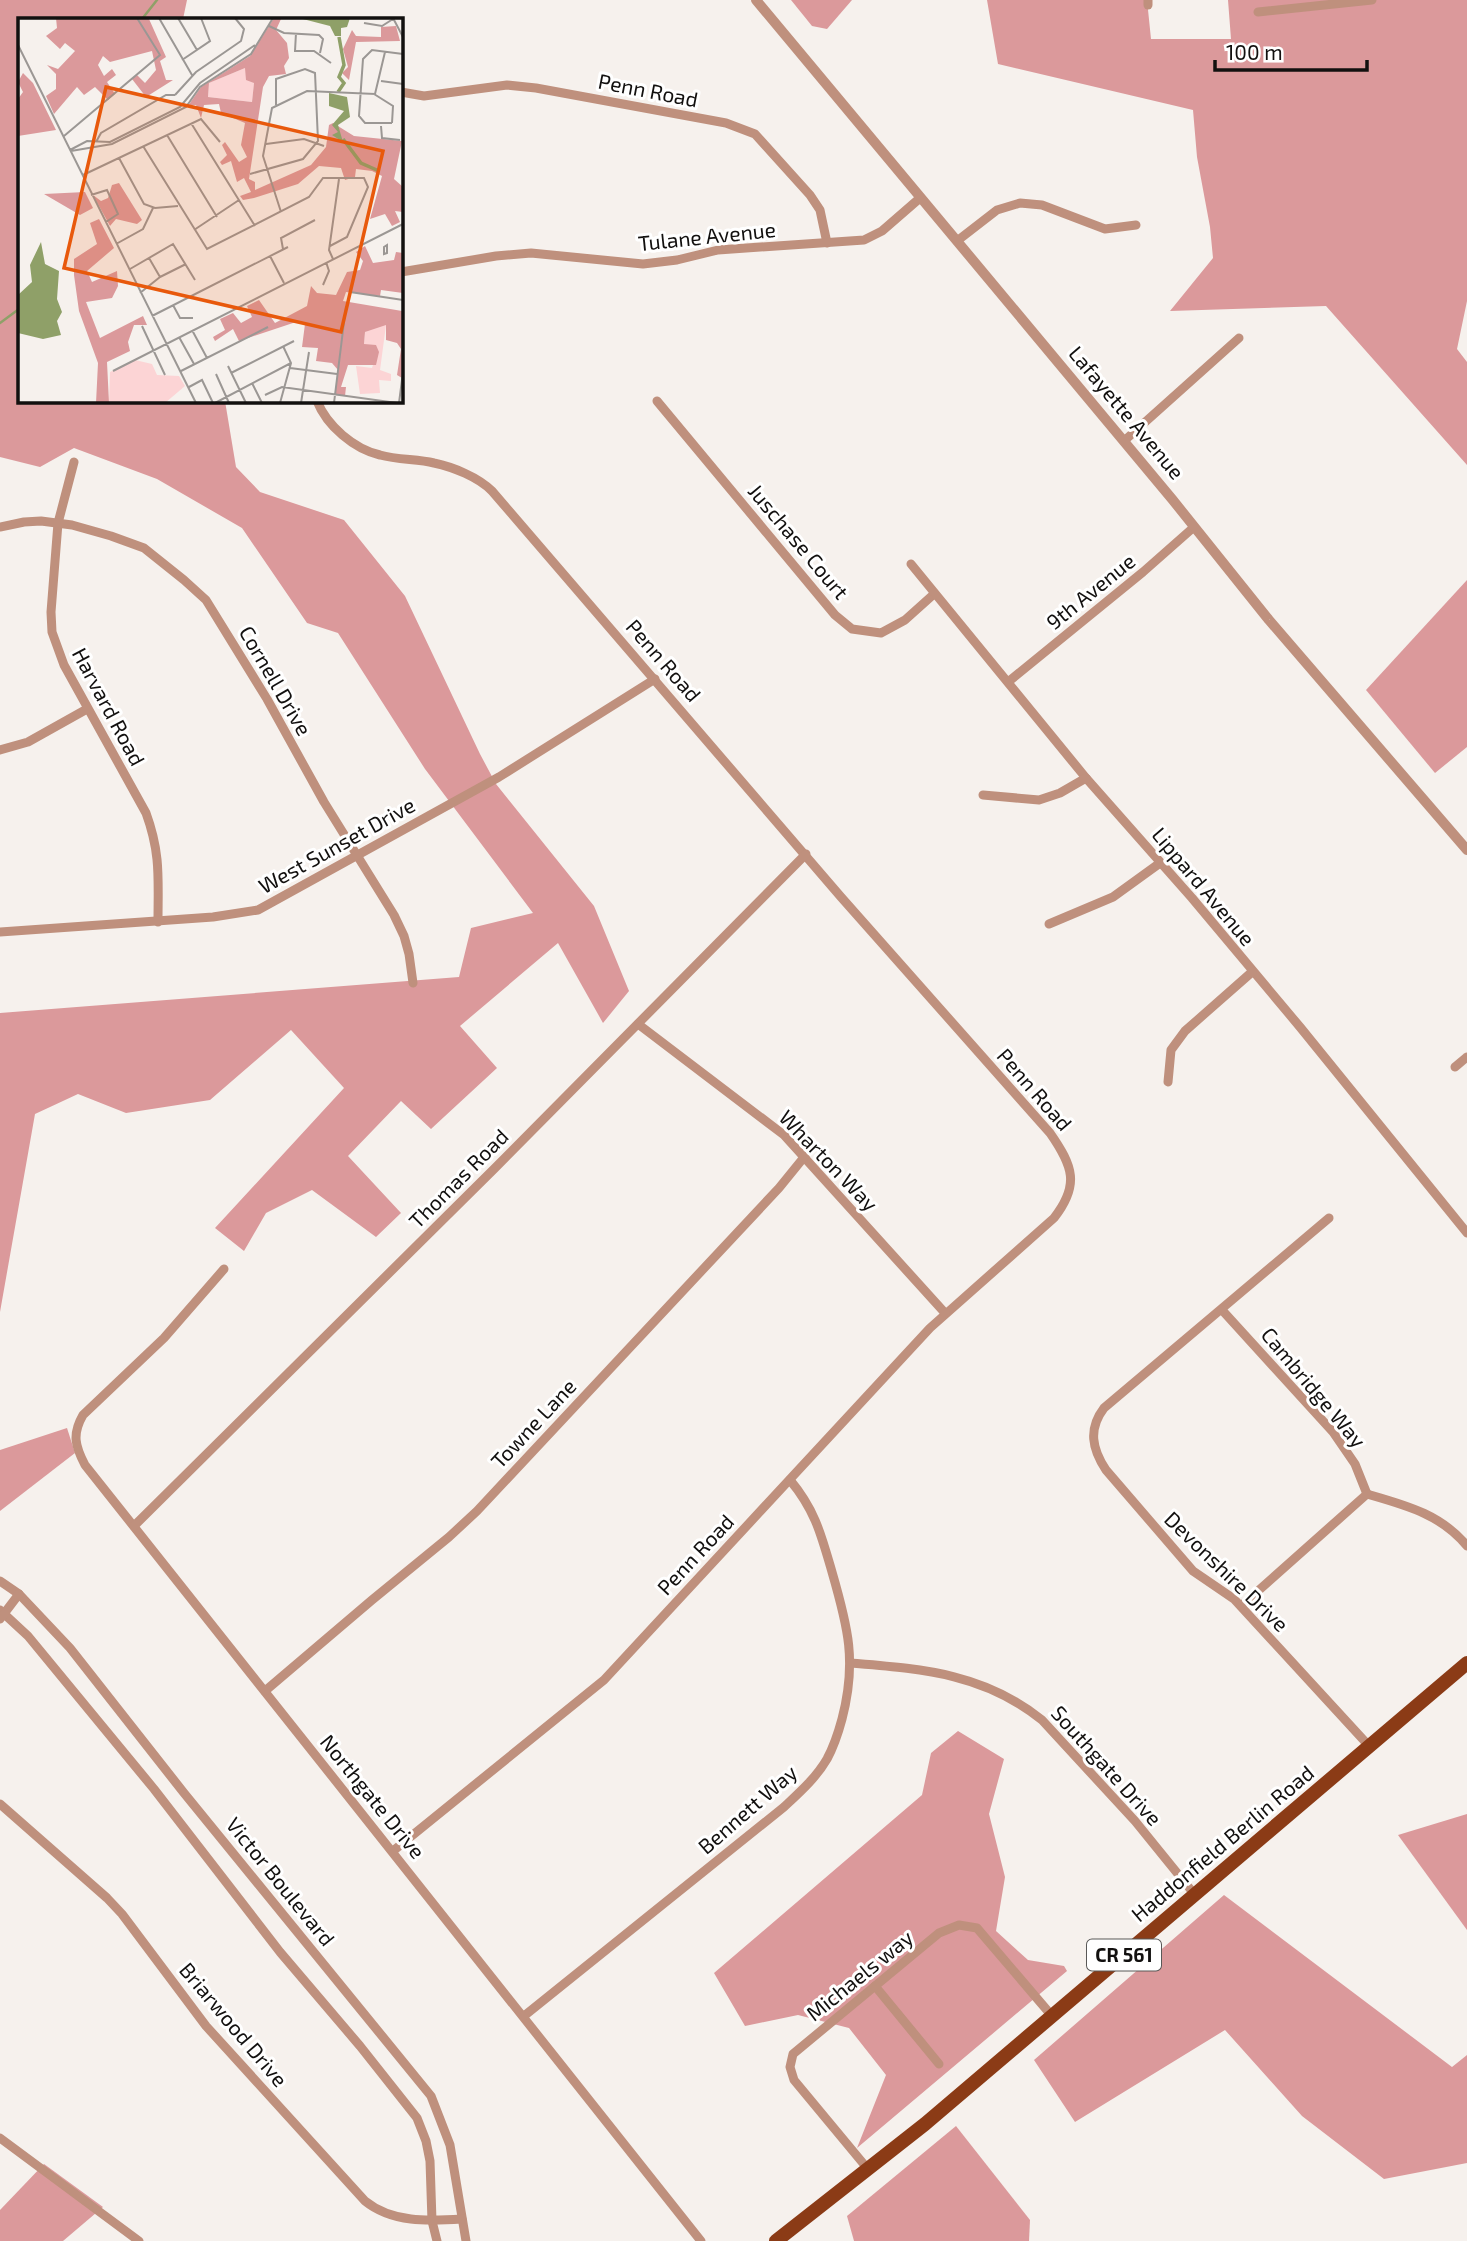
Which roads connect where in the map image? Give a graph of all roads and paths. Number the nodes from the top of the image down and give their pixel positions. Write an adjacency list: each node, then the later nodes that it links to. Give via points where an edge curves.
1 (756, 0): 5 (street, Lafayette Avenue)
2 (1372, 0): 3 (street)
3 (1258, 12)
4 (402, 92): 8 (street, Penn Road, via 424,96 507,85 726,123 755,134 810,195 820,210)
5 (920, 198): 7 (street, Lafayette Avenue); 8 (street, Tulane Avenue, via 882,231 864,240)
6 (1136, 225): 7 (street, via 1105,229 1042,205 1020,203 997,210)
7 (957, 241): 13 (street, Lafayette Avenue)
8 (827, 243): 9 (street, Tulane Avenue, via 718,250 643,264 531,253)
9 (402, 272)
10 (1240, 338): 13 (street)
11 (657, 401): 19 (street, Juschase Court, via 835,615 852,629 881,634)
12 (317, 402): 20 (street, Penn Road, via 338,432 363,450 436,463 485,484)
13 (1124, 441): 17 (street, Lafayette Avenue)
14 (74, 462): 15 (street, Harvard Road)
15 (58, 523): 16 (street, Cornell Drive); 22 (street, Harvard Road, via 52,632); 28 (street, Cornell Drive, via 144,548 206,600)
16 (0, 527)
17 (1194, 527): 21 (street, 9th Avenue); 26 (street, Lafayette Avenue)
18 (911, 564): 19 (street, Lippard Avenue)
19 (934, 594): 21 (street, Lippard Avenue)
20 (655, 679): 27 (street, Penn Road); 28 (street, West Sunset Drive, via 499,777)
21 (1008, 682): 24 (street, Lippard Avenue)
22 (87, 709): 23 (street, via 27,742); 30 (street, Harvard Road, via 146,813 158,852)
23 (0, 750)
24 (1086, 778): 25 (street, via 1039,800); 29 (street, Lippard Avenue)
25 (983, 795)
26 (1467, 850)
27 (806, 854): 35 (street, Thomas Road); 44 (street, Penn Road, via 1050,1133 1070,1172 1069,1195 1054,1218)
28 (358, 856): 30 (street, West Sunset Drive, via 258,909); 34 (street, Cornell Drive, via 404,936)
29 (1160, 863): 31 (street, via 1112,897); 33 (street, Lippard Avenue)
30 (158, 922): 32 (street, West Sunset Drive)
31 (1049, 924)
32 (0, 932)
33 (1252, 972): 38 (street, via 1185,1031 1171,1051); 41 (street, Lippard Avenue)
34 (413, 983)
35 (638, 1024): 39 (street, Wharton Way, via 774,1128); 47 (street, Thomas Road)
36 (1467, 1057): 37 (street)
37 (1455, 1068)
38 (1168, 1082)
39 (804, 1157): 44 (street, Wharton Way); 55 (street, Towne Lane, via 477,1511)
40 (1329, 1219): 43 (street, Devonshire Drive)
41 (1467, 1233)
42 (224, 1269): 47 (street, Northgate Drive, via 164,1338 83,1415 76,1428 78,1452 85,1465)
43 (1222, 1310): 46 (street, Cambridge Way, via 1333,1432 1355,1464); 51 (street, Devonshire Drive, via 1104,1408 1096,1418 1094,1448 1106,1470 1193,1571)
44 (945, 1313): 45 (street, Penn Road)
45 (790, 1480): 53 (street, Bennett Way, via 817,1520 841,1602); 58 (street, Penn Road, via 604,1680)
46 (1367, 1494): 48 (street, via 1431,1516); 51 (street)
47 (134, 1526): 55 (street, Northgate Drive)
48 (1467, 1546)
49 (0, 1581): 50 (street, Victor Boulevard)
50 (19, 1594): 52 (street); 66 (street, Victor Boulevard, via 70,1648 431,2096 450,2145)
51 (1241, 1606): 56 (street, Devonshire Drive)
52 (1, 1614): 67 (street, Victor Boulevard, via 28,1636 154,1788 280,1952 417,2118 430,2161)
53 (850, 1663): 59 (street, Southgate Drive, via 958,1677 1004,1693 1028,1709 1135,1821); 61 (street, Bennett Way, via 836,1741 807,1785)
54 (1467, 1663): 56 (main road, Haddonfield Berlin Road / CR 561)
55 (265, 1691): 58 (street, Northgate Drive)
56 (1370, 1747): 59 (main road, Haddonfield Berlin Road / CR 561)
57 (0, 1804): 67 (street, Briarwood Drive, via 122,1914 206,2026 365,2201 388,2215)
58 (393, 1851): 61 (street, Northgate Drive)
59 (1195, 1895): 62 (main road, Haddonfield Berlin Road / CR 561)
60 (875, 1986): 62 (street, Michaels way, via 939,1933 959,1925 977,1928); 63 (street); 65 (street, Michaels way, via 793,2054 790,2067 794,2080)
61 (524, 2016): 71 (street, Northgate Drive)
62 (1052, 2016): 65 (main road, Haddonfield Berlin Road / CR 561)
63 (939, 2064)
64 (0, 2138): 68 (street)
65 (867, 2168): 72 (main road, Haddonfield Berlin Road / CR 561)
66 (461, 2219): 67 (street, Briarwood Drive); 70 (street, Victor Boulevard)
67 (432, 2221): 69 (street, Victor Boulevard)
68 (139, 2241)
69 (437, 2241)
70 (466, 2241)
71 (701, 2241)
72 (776, 2241)

